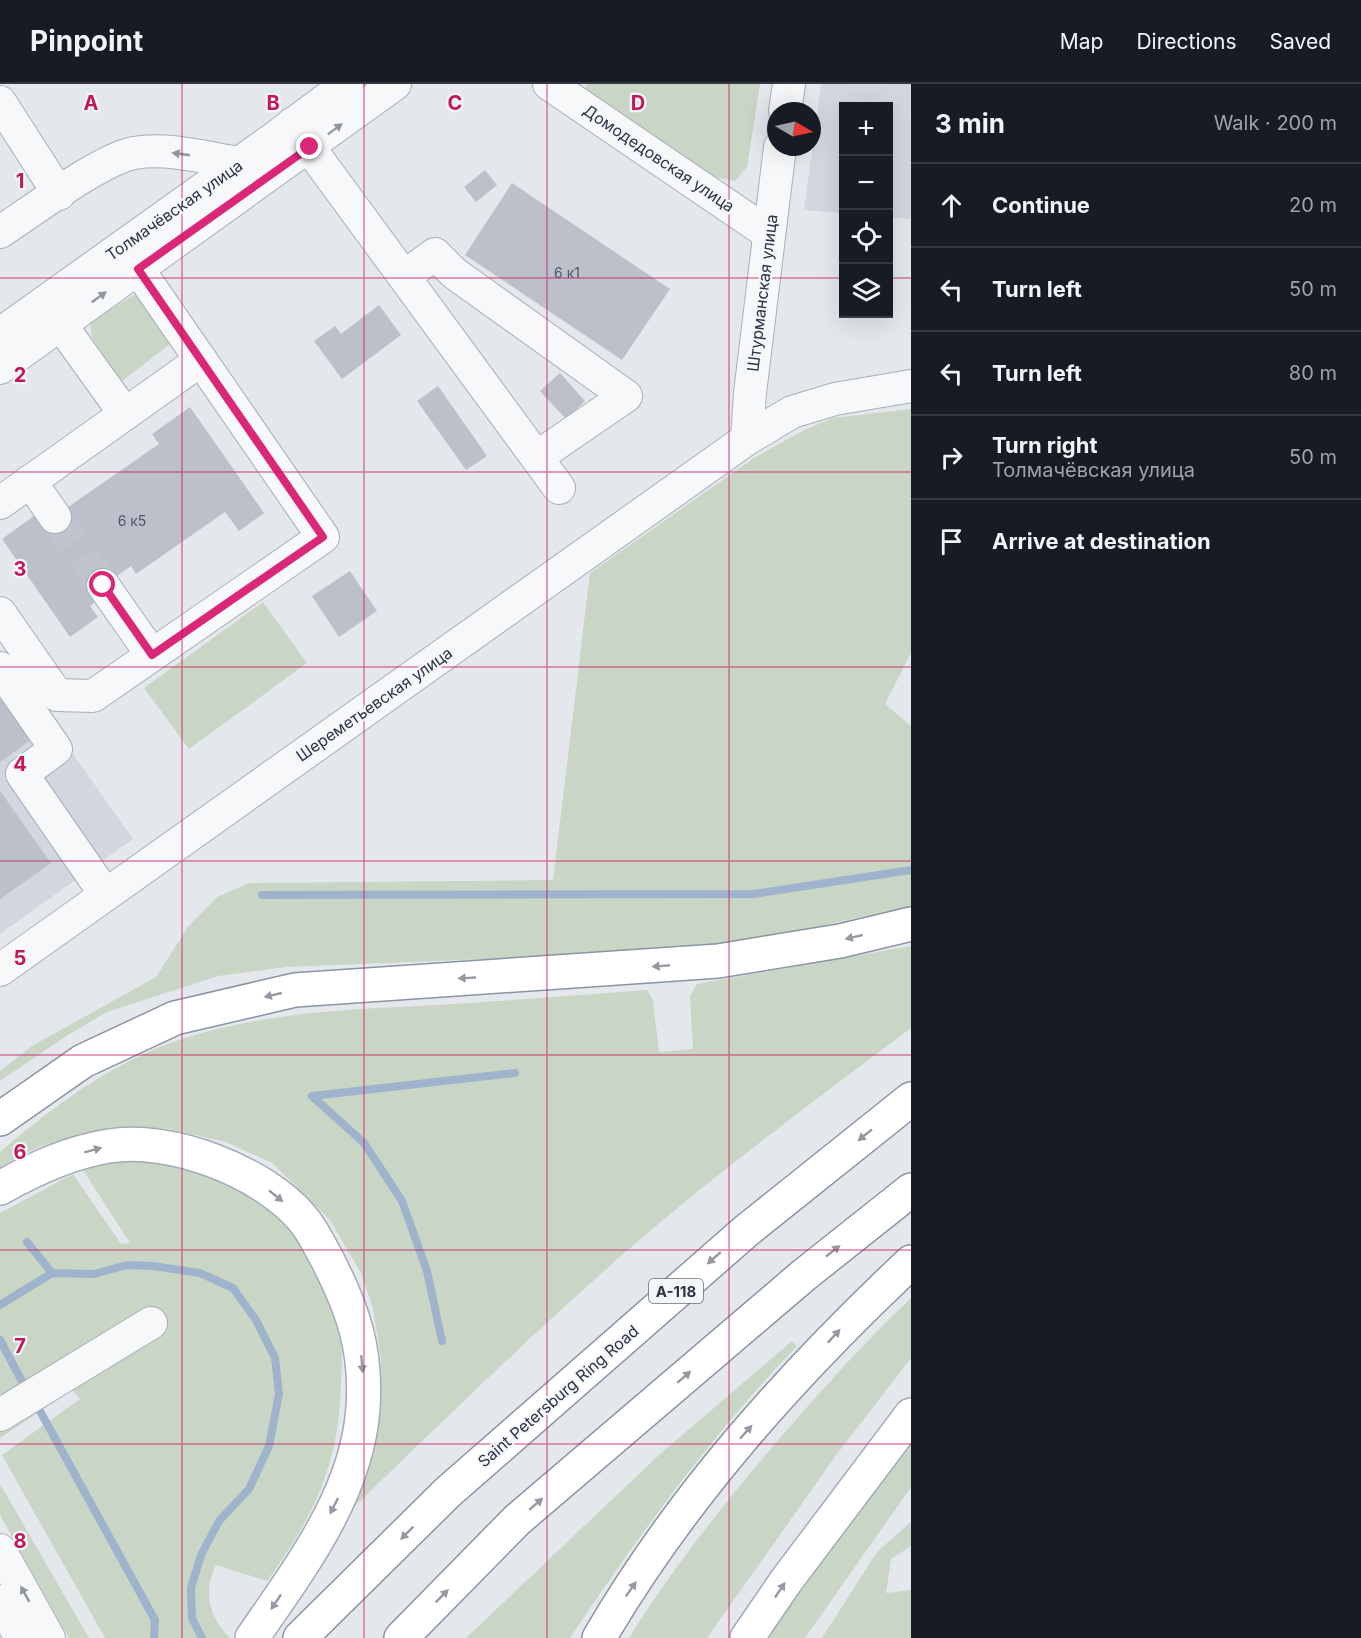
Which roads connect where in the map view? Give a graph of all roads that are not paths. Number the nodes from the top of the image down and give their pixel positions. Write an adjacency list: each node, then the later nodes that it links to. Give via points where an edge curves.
1 (346, 84): 7 (street, Толмачёвская улица)
2 (395, 84): 7 (street, Толмачёвская улица, one-way to 2)
3 (549, 84): 12 (street, Домодедовская улица)
4 (789, 84): 6 (street)
5 (0, 102): 10 (street)
6 (786, 102)
7 (301, 136): 9 (street, Толмачёвская улица); 13 (street, Толмачёвская улица); 14 (street)
8 (779, 156): 12 (street, Штурманская улица)
9 (239, 163): 10 (street, one-way to 10, via 165,152 133,153 99,168); 15 (street, Толмачёвская улица)
10 (59, 194): 11 (street)
11 (1, 227)
12 (768, 232): 21 (street, Штурманская улица)
13 (138, 269): 15 (street, Толмачёвская улица, one-way to 13); 17 (street)
14 (405, 276): 22 (street); 22 (street, via 435,254 454,273 626,396)
15 (53, 313): 16 (street, Толмачёвская улица); 18 (street, Толмачёвская улица); 20 (street)
16 (0, 334)
17 (201, 360): 20 (street); 29 (street, via 323,537)
18 (0, 368)
19 (911, 386): 21 (street, Шереметьевская улица, via 835,399 792,412)
20 (125, 414): 23 (street)
21 (747, 439): 31 (street, Шереметьевская улица)
22 (537, 457): 24 (street)
23 (30, 481): 25 (street); 26 (street)
24 (559, 488)
25 (0, 503)
26 (55, 517)
27 (103, 585): 29 (street)
28 (0, 613): 29 (street, via 57,695 93,696)
29 (152, 655)
30 (0, 668): 31 (street, via 56,749 22,774)
31 (105, 894): 33 (street, Шереметьевская улица)
32 (911, 924): 35 (main road, one-way to 35, via 718,962 295,990 175,1018 83,1061)
33 (0, 970)
34 (911, 1099): 47 (main road, Saint Petersburg Ring Road / А-118, one-way to 47, via 746,1231 448,1492)
35 (1, 1118)
36 (0, 1188): 46 (main road, one-way to 46, via 37,1167 110,1145 156,1146 196,1155 231,1168 270,1190 302,1218 343,1289 358,1327 363,1408 356,1452 347,1480 300,1567)
37 (911, 1190): 48 (main road, one-way to 37, via 517,1520 804,1275)
38 (911, 1262): 49 (main road, one-way to 38, via 736,1443 846,1324)
39 (151, 1323): 40 (street)
40 (0, 1415)
41 (911, 1415): 50 (main road, one-way to 41)
42 (0, 1550): 45 (street, one-way to 42)
43 (0, 1601): 44 (street)
44 (21, 1638)
45 (49, 1638)
46 (252, 1638)
47 (300, 1638)
48 (401, 1638)
49 (599, 1638)
50 (747, 1638)

